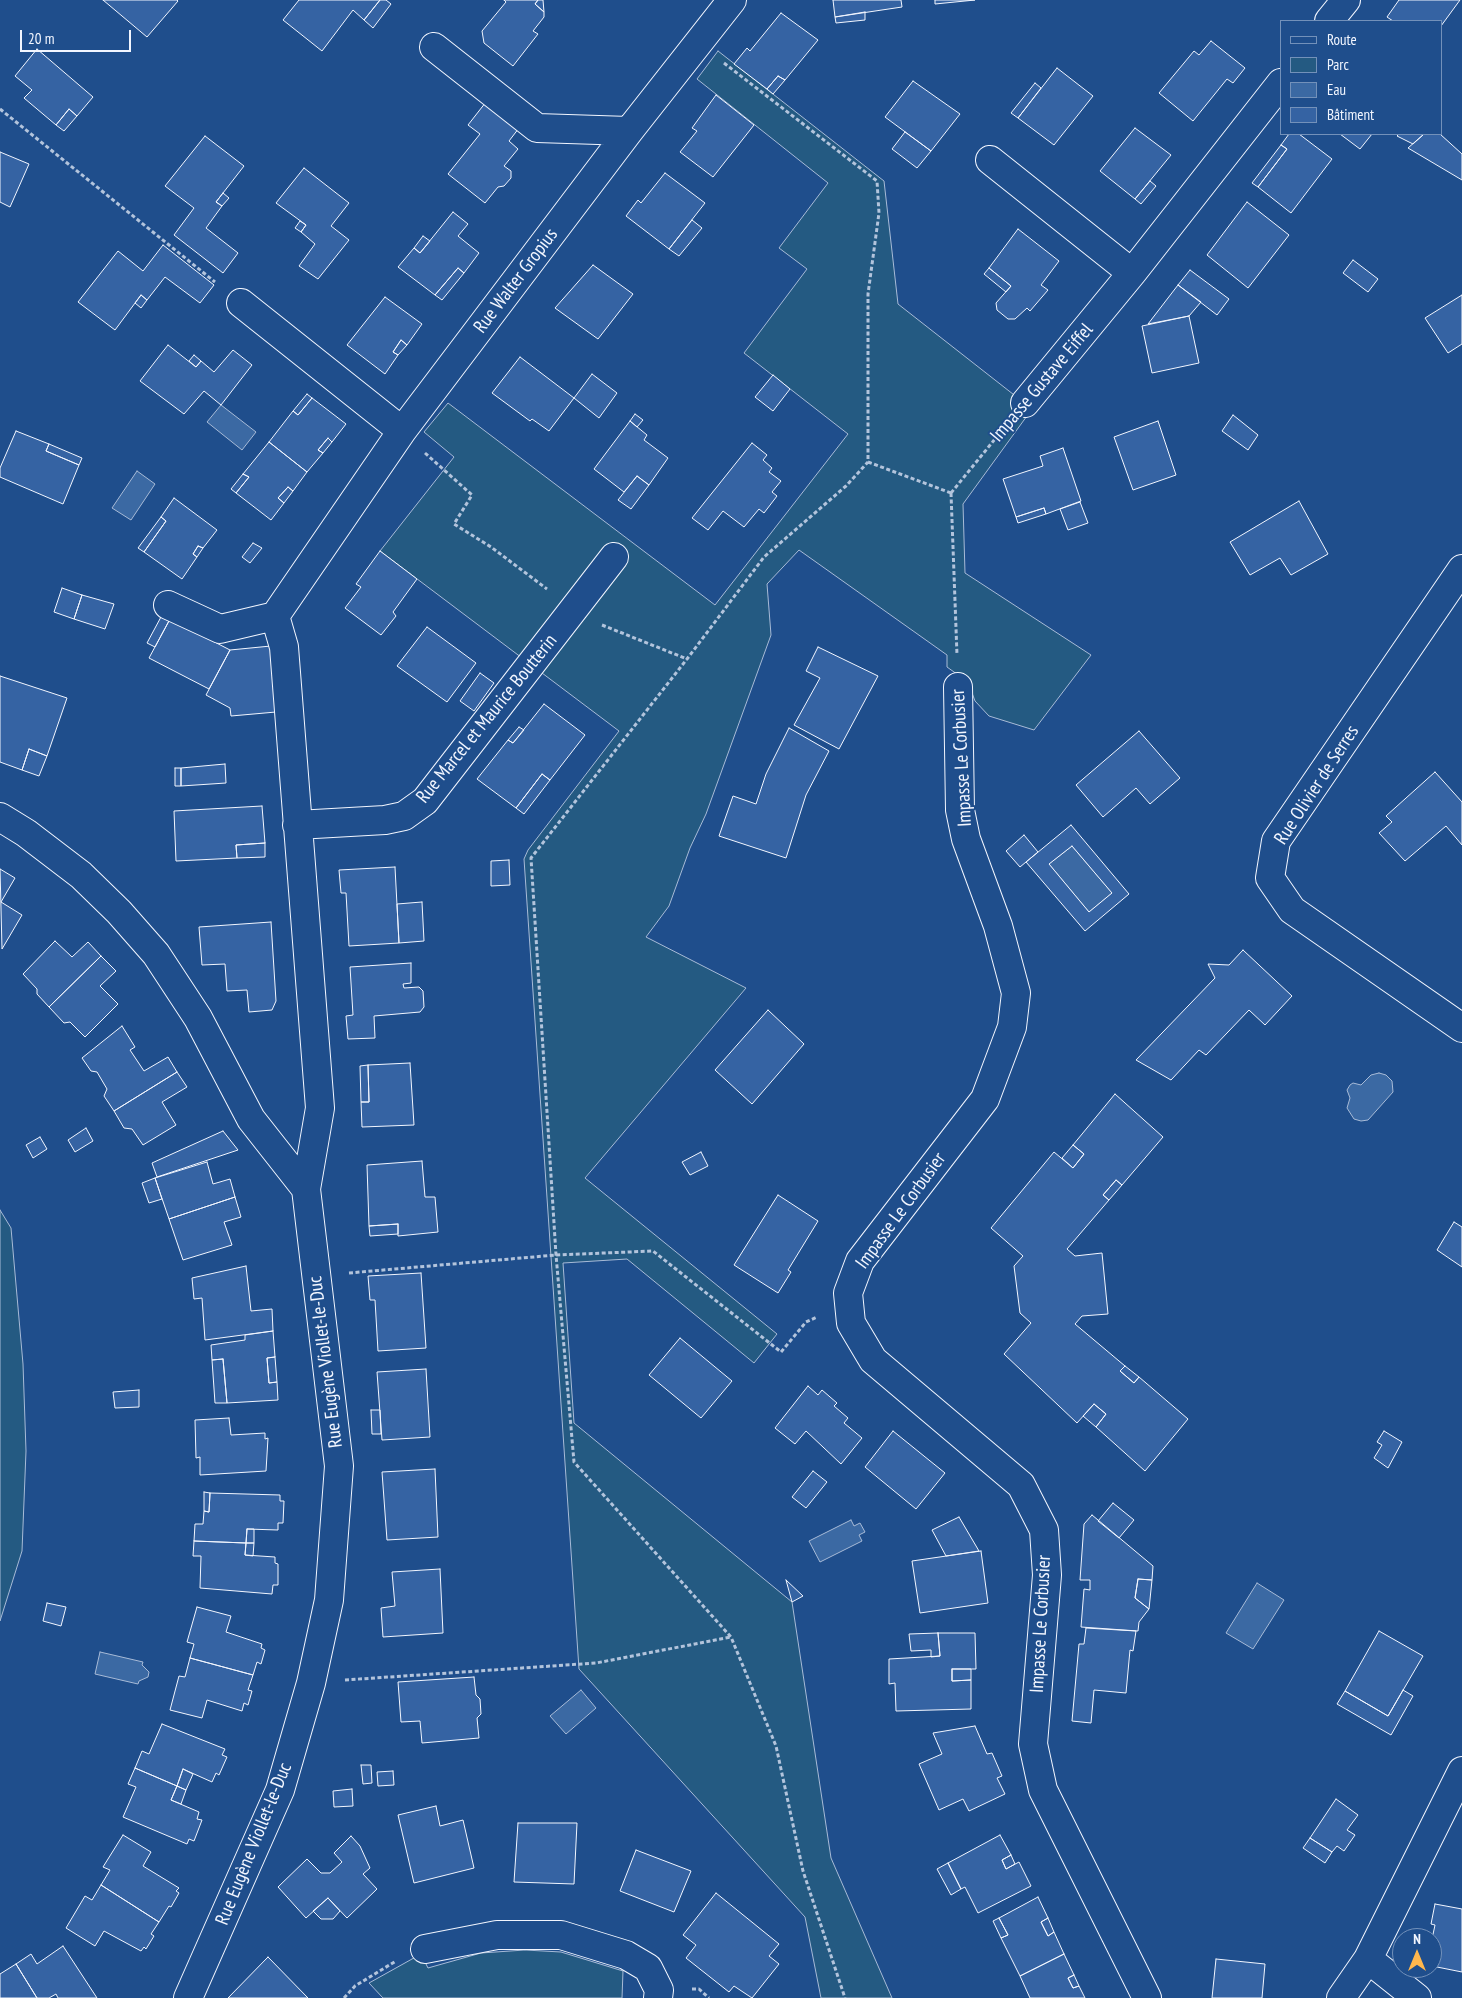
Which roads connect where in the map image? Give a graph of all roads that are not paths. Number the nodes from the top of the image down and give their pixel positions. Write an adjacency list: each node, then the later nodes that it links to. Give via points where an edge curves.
1 (732, 0): 6 (street, Rue Walter Gropius)
2 (1346, 0): 3 (street)
3 (1330, 20)
4 (434, 47): 6 (street, via 537,128)
5 (1280, 84): 8 (street, Impasse Gustave Eiffel)
6 (629, 131): 11 (street, Rue Walter Gropius)
7 (990, 160): 8 (street)
8 (1132, 273): 10 (street, Impasse Gustave Eiffel)
9 (241, 303): 11 (street)
10 (1025, 403)
11 (400, 434): 15 (street, Rue Walter Gropius)
12 (614, 557): 18 (street, Rue Marcel et Maurice Boutterin, via 425,801 404,816 385,820)
13 (1462, 569): 19 (street, Rue Olivier de Serres, via 1276,841 1270,878 1292,910)
14 (168, 605): 15 (street, via 220,629)
15 (275, 616): 18 (street, via 284,647)
16 (958, 686): 26 (street, Impasse Le Corbusier, via 960,810 966,839 998,926 1016,992 1012,1027 985,1099 860,1262 848,1293 851,1323 873,1360 1021,1485 1044,1530 1047,1575 1033,1744 1043,1790)
17 (0, 817): 20 (street, via 81,875 156,954 198,1018 251,1119)
18 (297, 825): 20 (street, via 320,1108)
19 (1462, 1028)
20 (306, 1189): 24 (street, Rue Eugène Viollet-le-Duc, via 339,1466 329,1600 311,1683 280,1790)
21 (1462, 1771): 23 (street)
22 (425, 1949): 25 (street, via 497,1934 561,1935 626,1955 648,1968 659,1990)
23 (1368, 1959): 27 (street); 28 (street)
24 (188, 1998)
25 (658, 1998)
26 (1147, 1998)
27 (1341, 1998)
28 (1417, 1998)

